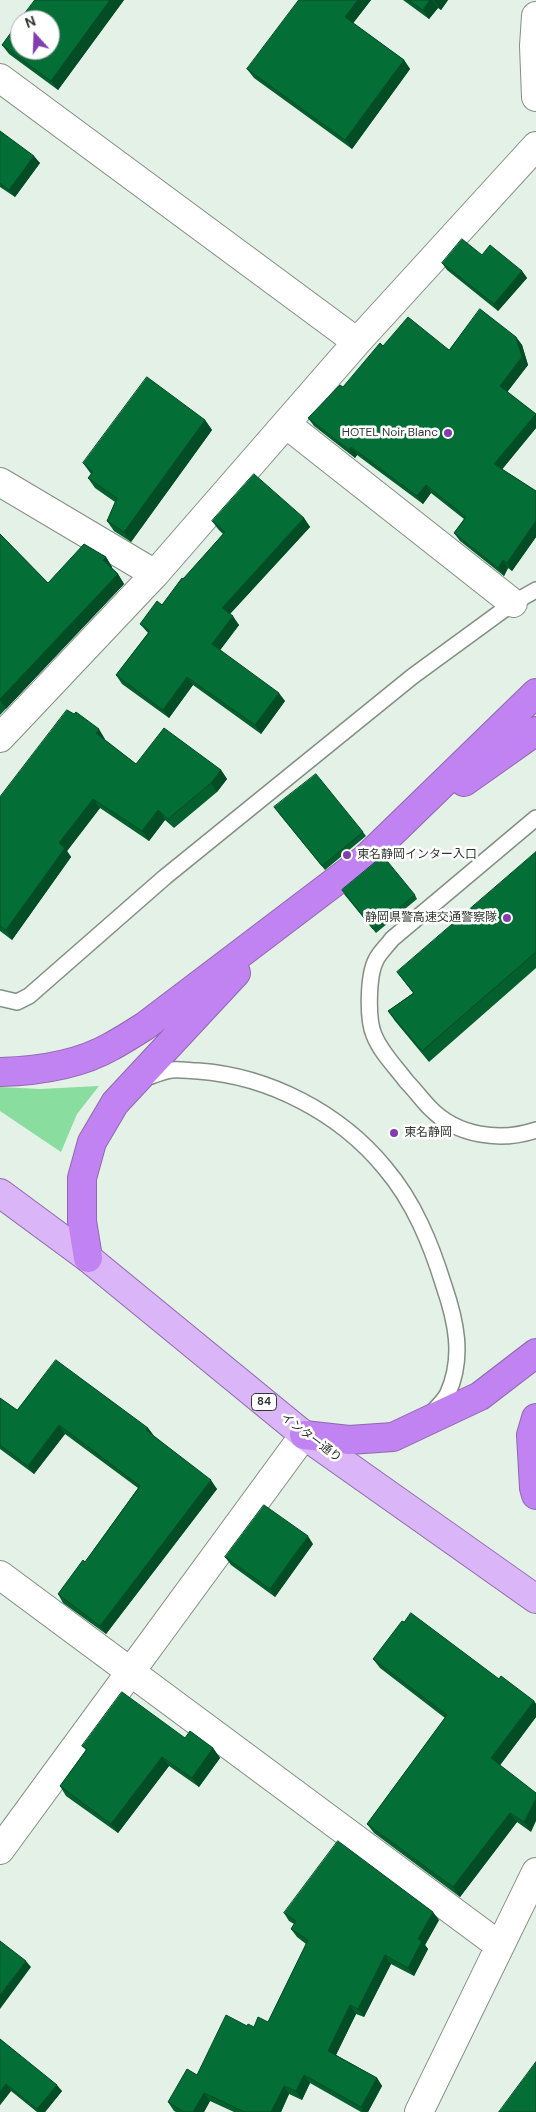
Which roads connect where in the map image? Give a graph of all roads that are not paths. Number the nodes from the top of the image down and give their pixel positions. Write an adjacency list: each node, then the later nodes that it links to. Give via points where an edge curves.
1 (536, 16): 3 (street)
2 (0, 78): 5 (street)
3 (536, 97)
4 (536, 146): 5 (street)
5 (357, 342): 6 (street)
6 (286, 424): 8 (street); 9 (street)
7 (0, 482): 8 (street)
8 (155, 574): 12 (street)
9 (524, 596): 16 (lane, via 414,676 173,871 29,996 17,1002)
10 (536, 693): 14 (highway)
11 (536, 731): 14 (highway)
12 (0, 738)
13 (536, 818): 19 (lane, via 392,939 375,961 369,1017 374,1035 386,1056 430,1109 453,1126 487,1136 512,1136)
14 (400, 828): 15 (highway)
15 (283, 921): 17 (highway, via 145,1026 111,1047 69,1064); 18 (highway)
16 (0, 998)
17 (0, 1072)
18 (136, 1081): 21 (highway, via 115,1103 92,1142 82,1178 82,1221); 24 (lane, via 171,1070 210,1072 267,1085 340,1126 386,1168 420,1222 434,1253 458,1335 456,1366 448,1394)
19 (536, 1130)
20 (0, 1193): 21 (main road, インター通り / 84)
21 (88, 1258): 25 (main road, インター通り / 84)
22 (536, 1354): 24 (highway, via 480,1396)
23 (536, 1418): 26 (highway, via 531,1435)
24 (422, 1424): 25 (highway, via 393,1437 349,1440)
25 (304, 1435): 28 (main road, インター通り / 84); 29 (street)
26 (536, 1495)
27 (0, 1575): 29 (street)
28 (536, 1598)
29 (130, 1671): 30 (street); 32 (street)
30 (0, 1850)
31 (536, 1872): 32 (street)
32 (500, 1946): 33 (street)
33 (419, 2112)

